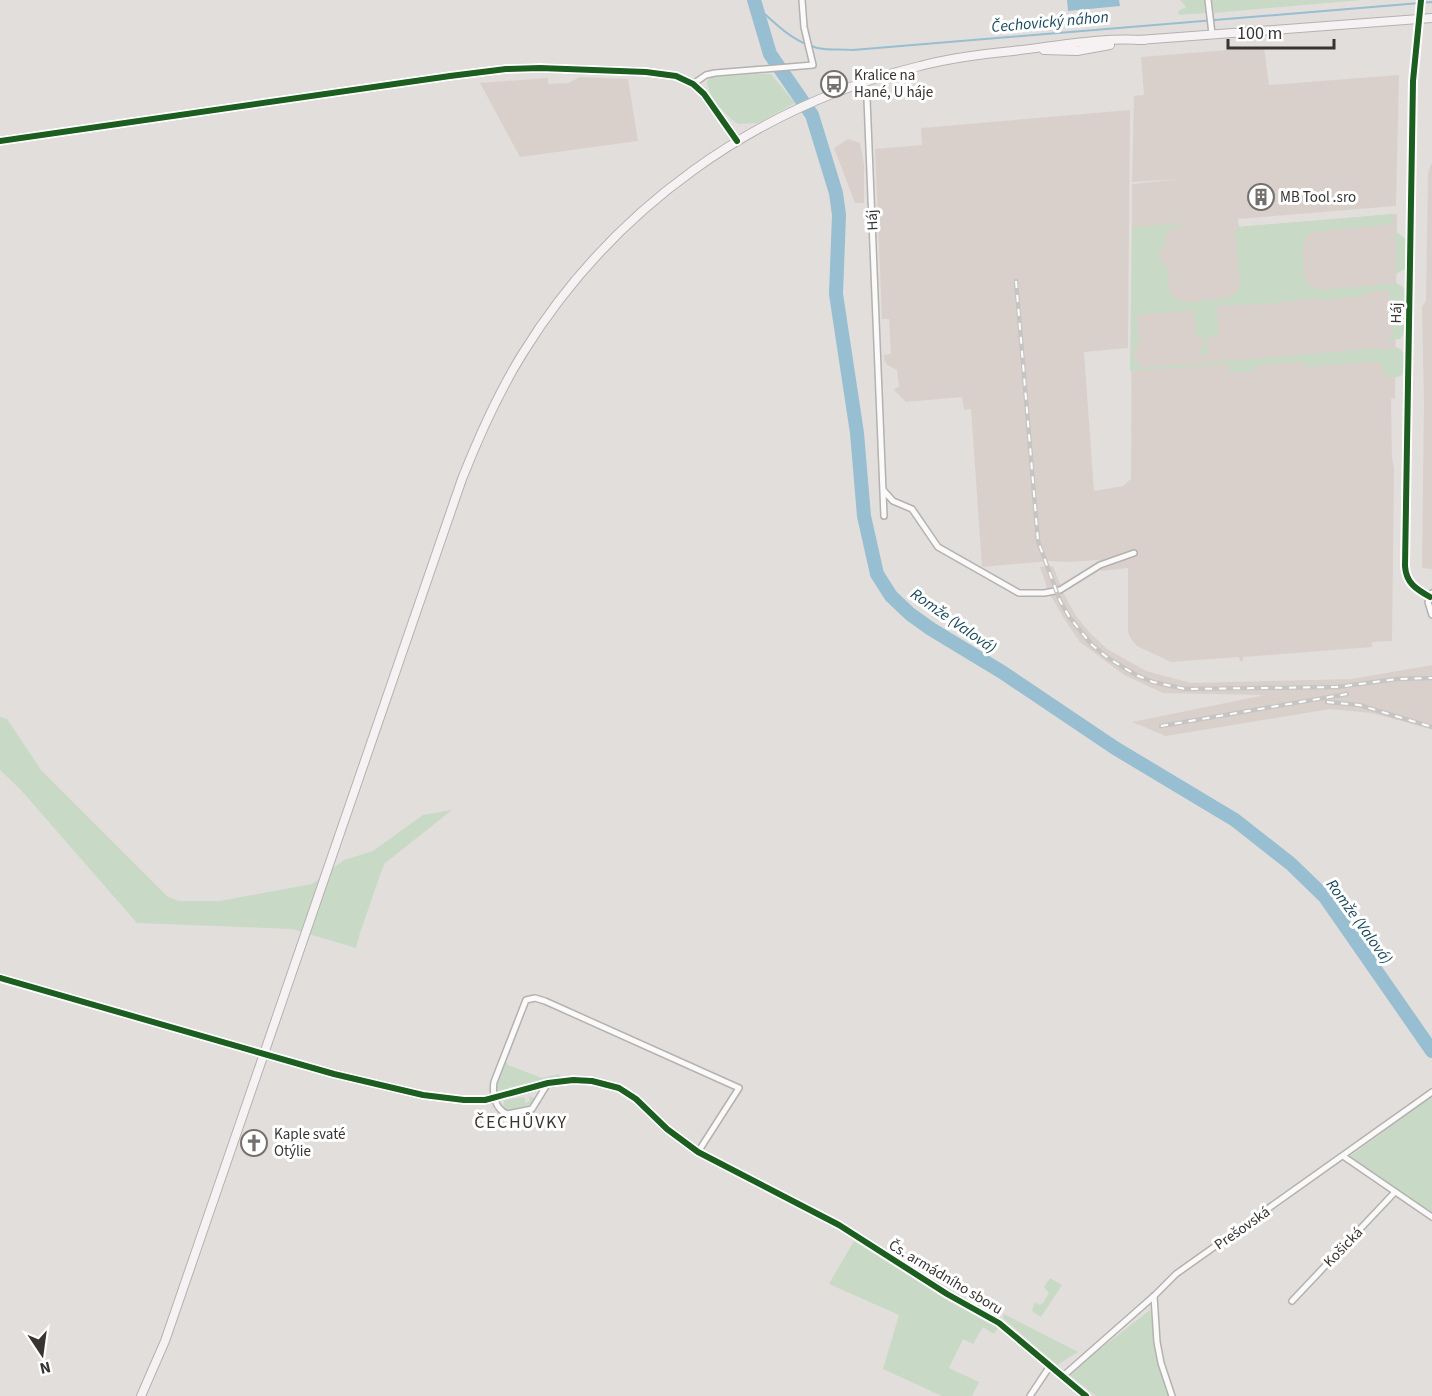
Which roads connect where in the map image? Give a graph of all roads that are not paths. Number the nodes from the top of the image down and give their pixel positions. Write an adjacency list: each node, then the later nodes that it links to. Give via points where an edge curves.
1 (802, 0): 8 (street, via 813,65 711,74)
2 (1208, 0): 6 (street)
3 (1421, 0): 5 (street, Háj)
4 (1432, 18): 5 (main road)
5 (1419, 19): 6 (main road); 14 (street, Háj, via 1411,145 1405,566 1412,585)
6 (1212, 34): 7 (main road, via 1019,50 940,62)
7 (864, 82): 10 (main road, via 818,99); 11 (street, Háj)
8 (693, 84): 9 (street, via 655,73 506,69); 10 (street)
9 (0, 141)
10 (737, 141): 17 (main road, via 664,192 596,256 536,333 499,395 462,479)
11 (883, 489): 12 (street, Háj); 13 (street, via 892,501 912,509 938,547 1019,593 1060,590 1100,565)
12 (884, 516)
13 (1134, 553)
14 (1431, 595): 15 (street, via 1428,605)
15 (1432, 615)
16 (0, 978): 17 (street, Čs. armádního sboru)
17 (264, 1054): 20 (street, Čs. armádního sboru, via 423,1095 472,1101); 29 (main road, via 165,1341)
18 (548, 1083): 20 (street, Čs. armádního sboru); 20 (street, via 529,1110 505,1113); 21 (street, Čs. armádního sboru, via 573,1080 618,1088)
19 (1432, 1092): 22 (street, Prešovská)
20 (495, 1098): 21 (street, via 494,1082 526,1000 535,998 738,1088)
21 (698, 1152): 27 (street, Čs. armádního sboru, via 839,1225 999,1323)
22 (1343, 1156): 23 (street); 25 (street, Prešovská, via 1176,1274)
23 (1395, 1192): 24 (street); 26 (street, Košická)
24 (1432, 1217)
25 (1154, 1296): 28 (street, Prešovská); 32 (street, via 1157,1342)
26 (1292, 1301)
27 (1050, 1366): 28 (street, Čs. armádního sboru); 30 (street)
28 (1062, 1377): 31 (street, Čs. armádního sboru)
29 (141, 1396)
30 (1030, 1396)
31 (1086, 1396)
32 (1172, 1396)

